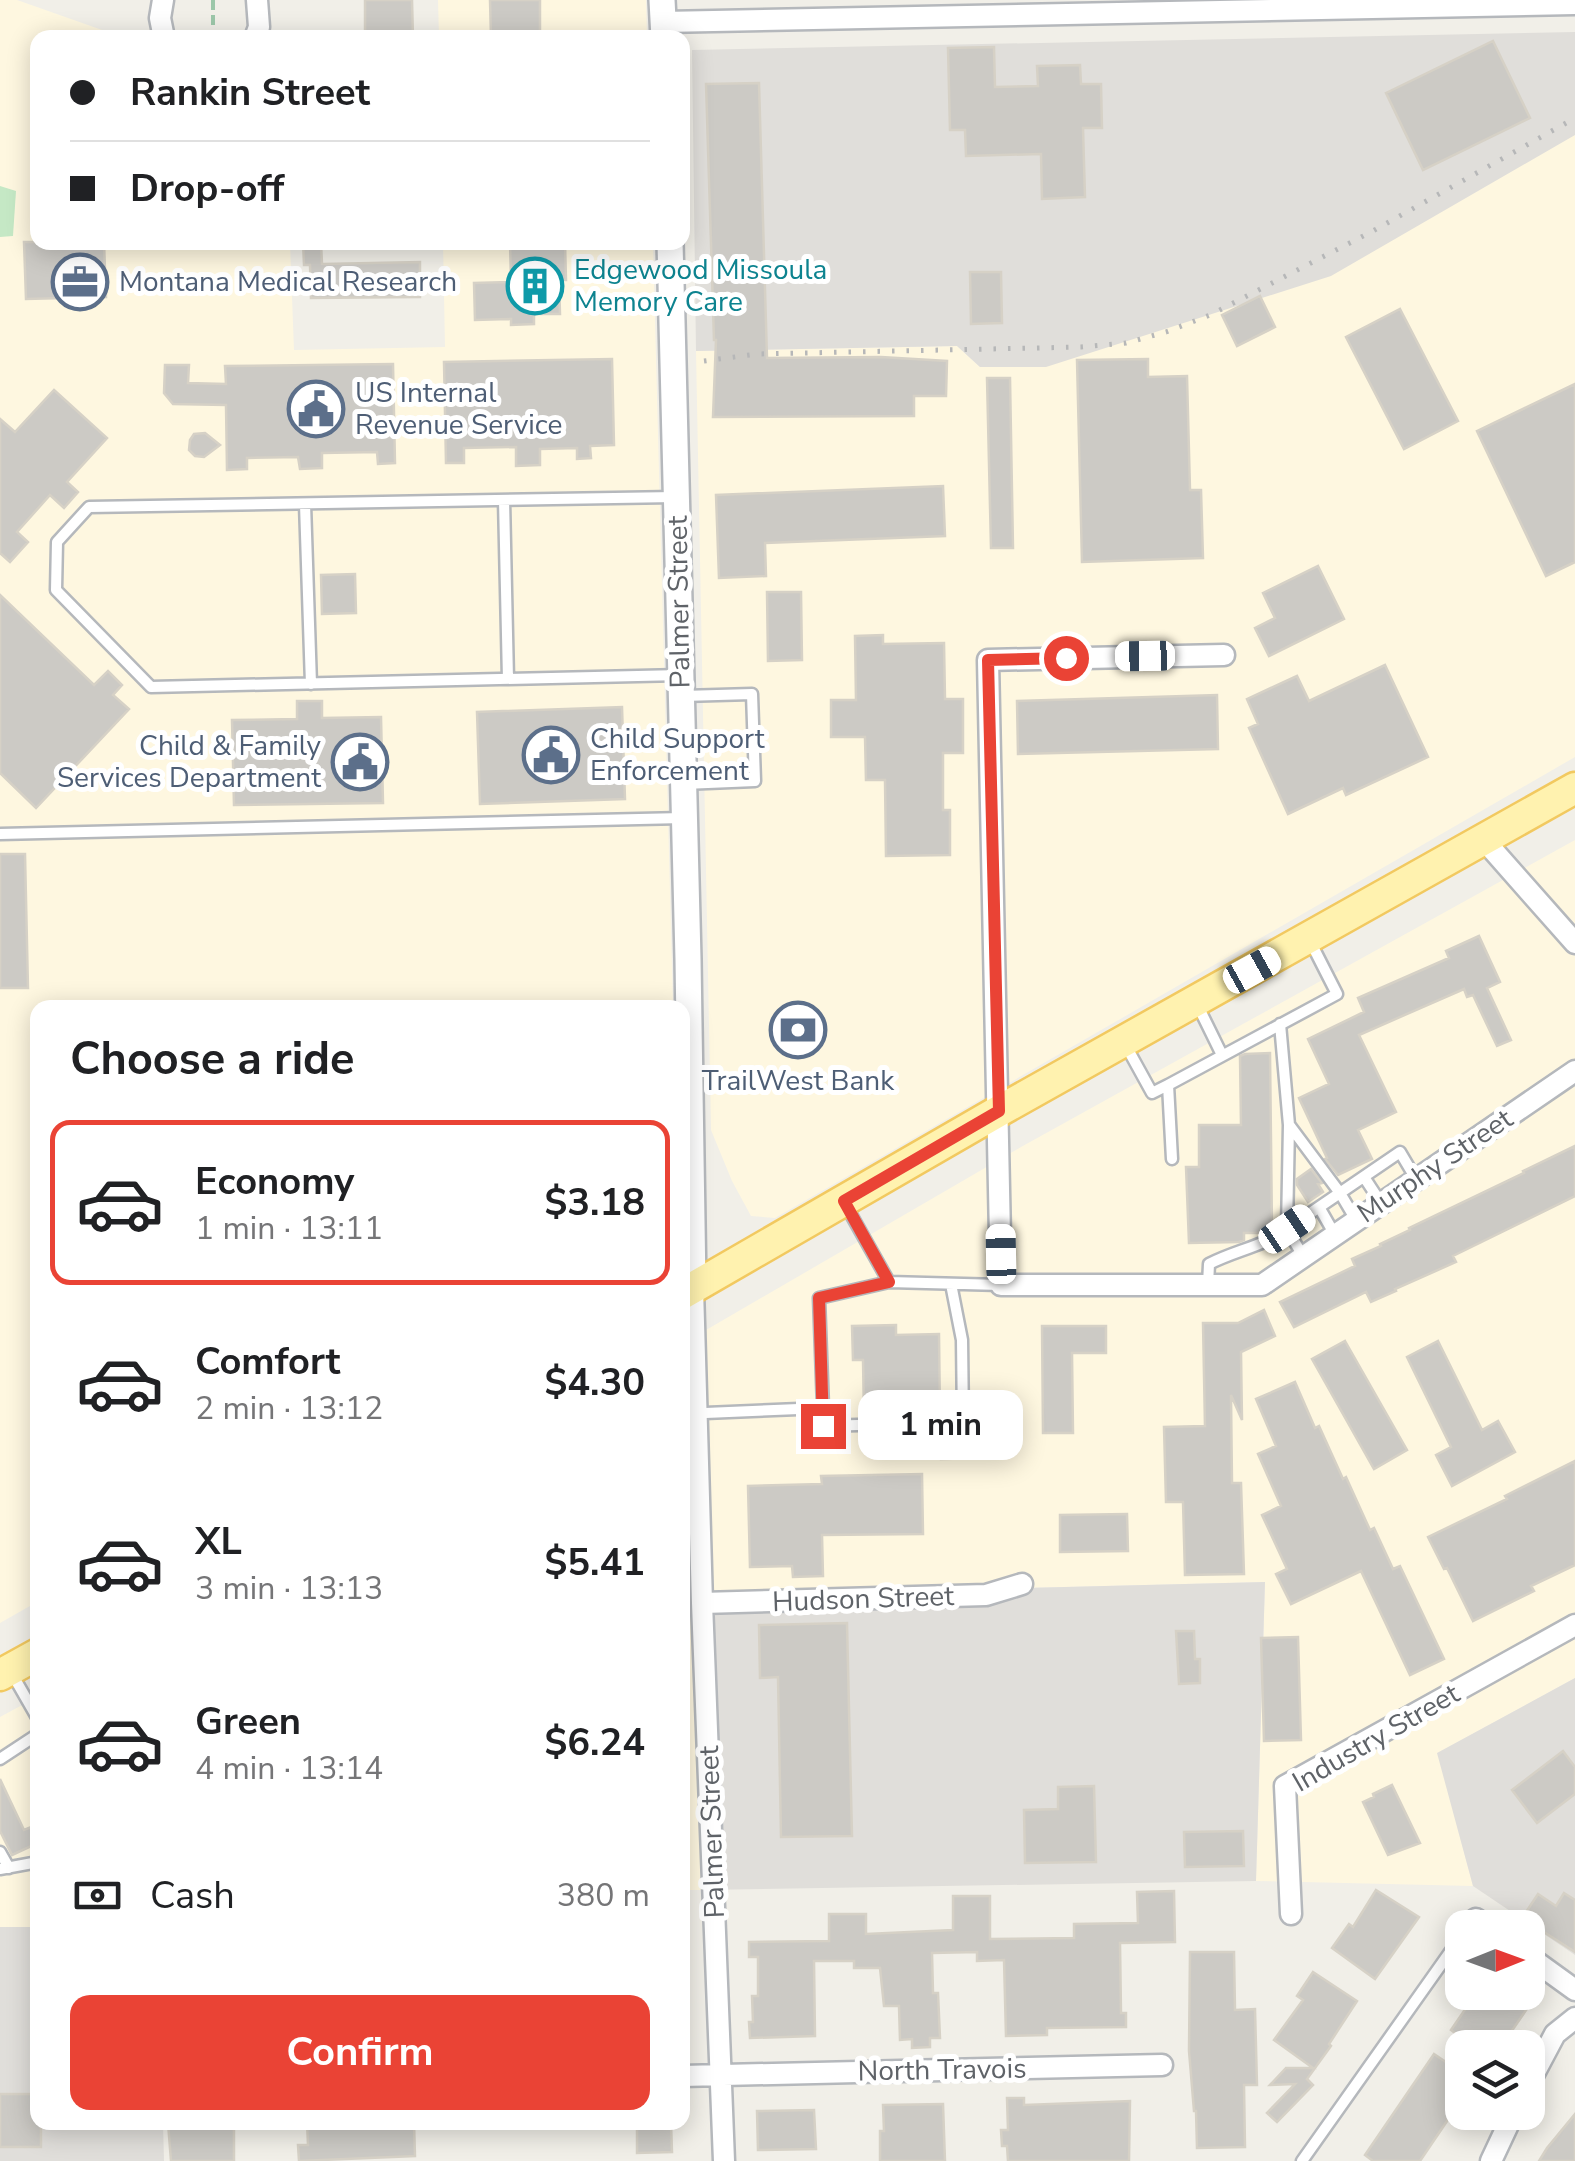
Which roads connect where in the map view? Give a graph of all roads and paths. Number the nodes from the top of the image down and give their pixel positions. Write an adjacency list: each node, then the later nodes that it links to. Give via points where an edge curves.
1 (164, 0): 6 (street)
2 (212, 0): 7 (path)
3 (257, 0): 8 (street)
4 (1575, 4): 5 (street)
5 (663, 20)
6 (162, 30)
7 (213, 30)
8 (257, 30)
9 (670, 250): 10 (street, Palmer Street)
10 (676, 497): 11 (lane); 16 (street, Palmer Street)
11 (504, 500): 12 (lane); 14 (lane)
12 (306, 504): 15 (lane); 15 (lane, via 88,507 57,542 56,590 151,687)
13 (1224, 654): 31 (street, via 988,660)
14 (508, 679): 15 (lane); 16 (lane)
15 (311, 684)
16 (681, 686): 17 (street, Palmer Street); 17 (lane, via 752,694 755,781)
17 (683, 784): 19 (street, Palmer Street)
18 (1575, 788): 21 (main road)
19 (684, 818): 20 (lane); 24 (street, Palmer Street)
20 (0, 834)
21 (1484, 840): 22 (main road); 23 (street)
22 (1308, 938): 25 (main road); 26 (lane, via 1337,994)
23 (1575, 943)
24 (686, 1000)
25 (1195, 1001): 27 (main road); 28 (lane)
26 (1280, 1024): 28 (lane); 32 (lane)
27 (1123, 1041): 30 (lane, via 1152,1093); 31 (main road)
28 (1222, 1055): 30 (lane)
29 (1575, 1070): 35 (street, Murphy Street)
30 (1168, 1085): 33 (lane)
31 (999, 1111): 37 (main road); 46 (street)
32 (1289, 1125): 36 (lane); 41 (lane)
33 (1172, 1159)
34 (1364, 1176): 35 (lane, via 1400,1152); 36 (lane); 38 (lane)
35 (1416, 1180): 38 (street, Murphy Street)
36 (1340, 1193): 39 (lane); 40 (lane)
37 (844, 1201): 44 (lane); 48 (main road)
38 (1381, 1203): 40 (street, Murphy Street)
39 (1319, 1207): 41 (lane); 42 (lane)
40 (1356, 1220): 42 (street, Murphy Street)
41 (1287, 1229): 43 (lane); 47 (lane, via 1209,1264)
42 (1335, 1234): 43 (street, Murphy Street)
43 (1304, 1256): 47 (street, Murphy Street, via 1262,1285)
44 (889, 1282): 45 (lane); 49 (lane, via 819,1298)
45 (951, 1284): 46 (lane); 49 (lane, via 962,1340 963,1422 823,1426)
46 (1001, 1285): 47 (street, Murphy Street)
47 (1208, 1285)
48 (690, 1290)
49 (823, 1408): 50 (lane)
50 (690, 1414): 51 (street, Palmer Street)
51 (692, 1537): 53 (street, Palmer Street)
52 (1022, 1584): 53 (street, Hudson Street, via 986,1595)
53 (702, 1603): 70 (street, Palmer Street)
54 (1575, 1625): 63 (street, Industry Street, via 1285,1786)
55 (30, 1658): 56 (main road)
56 (5, 1672): 57 (lane)
57 (30, 1708)
58 (30, 1739): 59 (lane)
59 (0, 1759)
60 (0, 1852): 62 (lane)
61 (30, 1863): 62 (lane)
62 (4, 1868)
63 (1292, 1914)
64 (1445, 1966): 74 (lane)
65 (1545, 1968): 66 (street)
66 (1575, 1990)
67 (1575, 2018): 68 (street)
68 (1545, 2053)
69 (1162, 2065): 70 (street, North Travois)
70 (722, 2075): 71 (street, North Travois); 73 (street, Palmer Street)
71 (690, 2076)
72 (1505, 2130): 75 (street)
73 (724, 2161)
74 (1302, 2161)
75 (1490, 2161)

